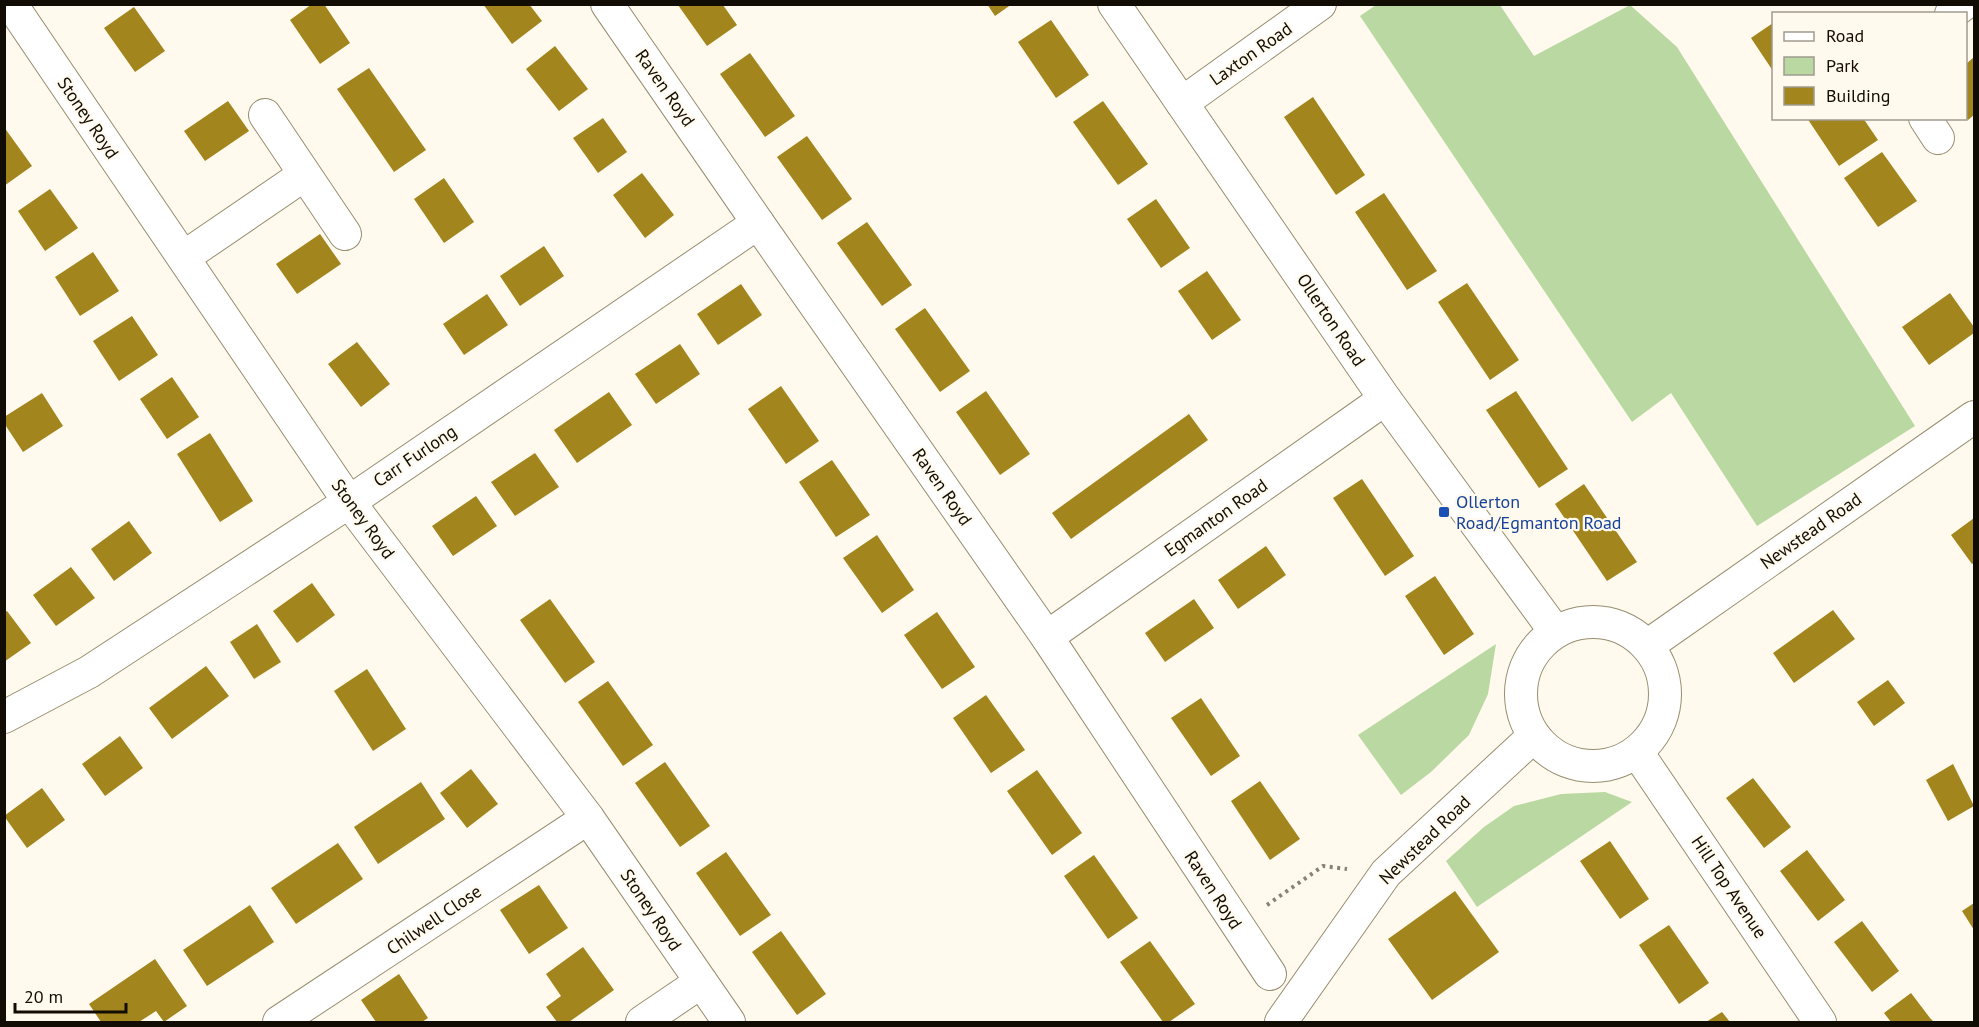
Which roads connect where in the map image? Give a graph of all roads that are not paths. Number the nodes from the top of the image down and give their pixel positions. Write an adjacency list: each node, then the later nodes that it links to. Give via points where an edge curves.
1 (607, 4): 8 (street, Raven Royd)
2 (1114, 4): 5 (street, Ollerton Road)
3 (1320, 4): 5 (street, Laxton Road)
4 (14, 10): 10 (street, Stoney Royd)
5 (1182, 102): 11 (street, Ollerton Road)
6 (265, 115): 7 (street)
7 (304, 175): 9 (street); 10 (street)
8 (758, 223): 13 (street, Carr Furlong); 15 (street, Raven Royd)
9 (345, 234)
10 (184, 257): 13 (street, Stoney Royd)
11 (1385, 399): 14 (street, Ollerton Road); 15 (street, Egmanton Road)
12 (1974, 417): 16 (street, Newstead Road)
13 (349, 502): 17 (street, Carr Furlong, via 89,672); 20 (street, Stoney Royd)
14 (1554, 630): 16 (street, via 1582,622 1608,623 1628,630); 18 (street, via 1526,666 1520,690 1523,716)
15 (1047, 637): 21 (street, Raven Royd)
16 (1647, 646): 19 (street, via 1659,665 1666,689 1663,714 1654,734)
17 (4, 717)
18 (1533, 736): 19 (street, via 1551,754 1575,765 1615,764); 23 (street, Newstead Road, via 1386,873)
19 (1637, 752): 27 (street, Hill Top Avenue)
20 (588, 818): 22 (street, Stoney Royd); 24 (street, Chilwell Close)
21 (1270, 974)
22 (701, 982): 25 (street); 26 (street, Stoney Royd)
23 (1285, 1018)
24 (279, 1023)
25 (642, 1023)
26 (729, 1023)
27 (1820, 1023)

